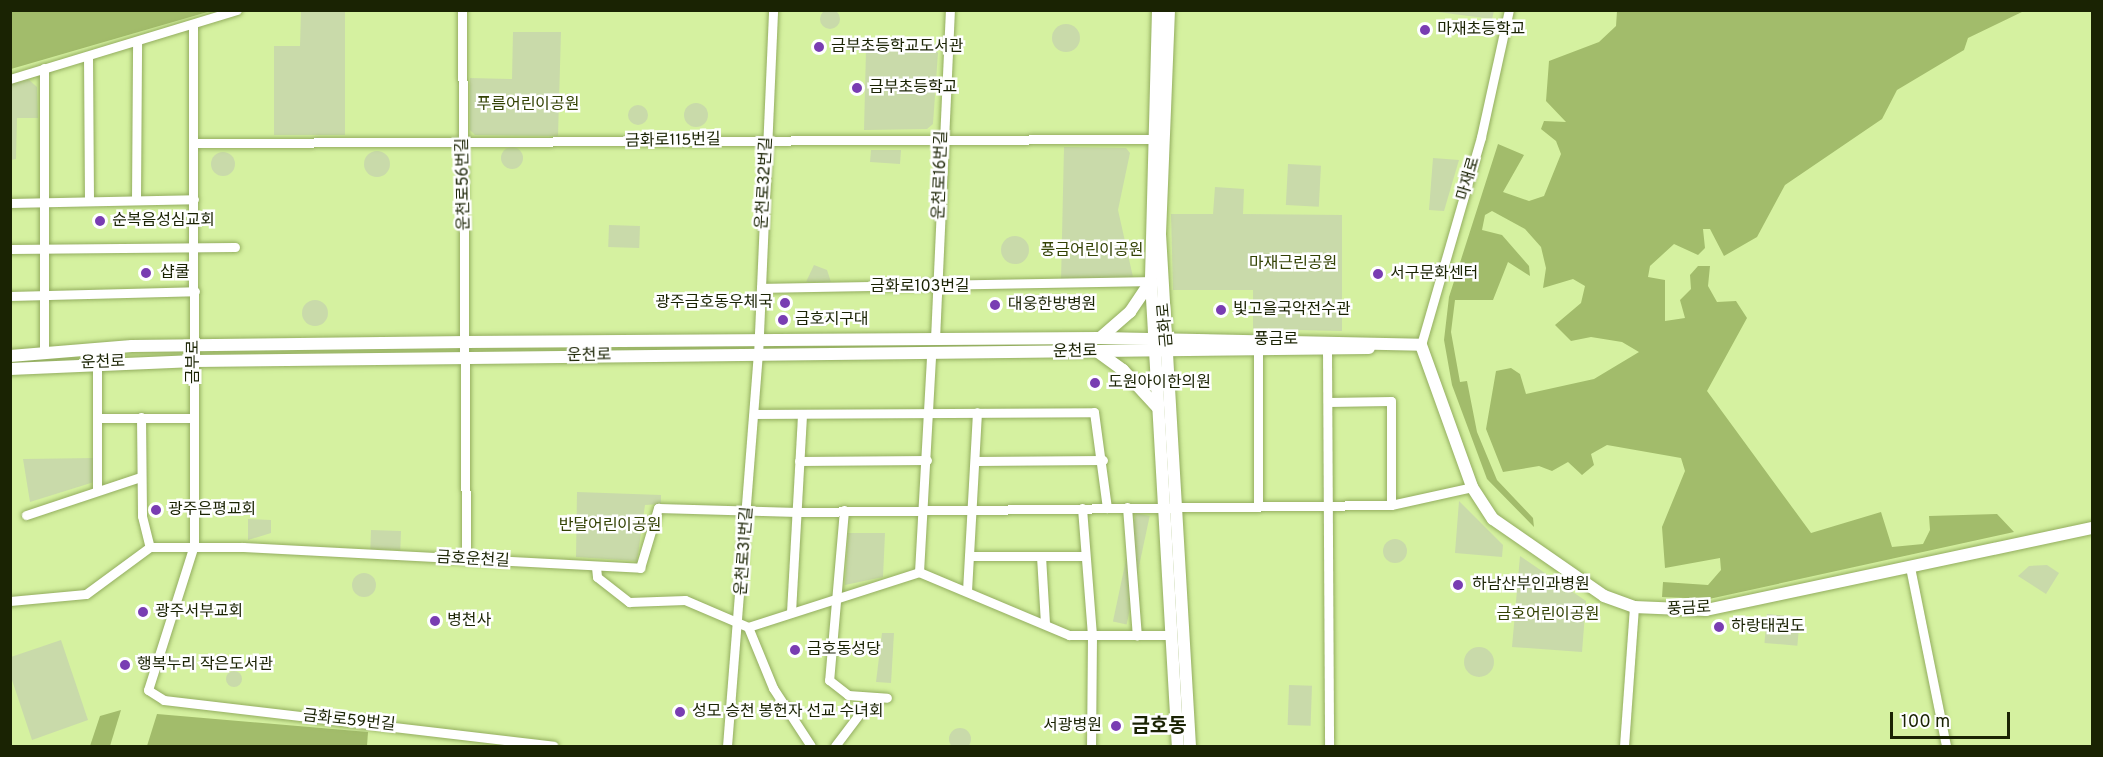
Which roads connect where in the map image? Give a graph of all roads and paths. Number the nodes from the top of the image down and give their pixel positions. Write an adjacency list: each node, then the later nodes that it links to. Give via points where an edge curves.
1 (237, 10): 8 (street)
2 (462, 10): 16 (street, 운천로56번길)
3 (773, 10): 15 (street, 운천로32번길)
4 (950, 10): 14 (street, 운천로16번길)
5 (1158, 10): 13 (street, 금화로)
6 (1169, 10): 37 (street, 금화로, via 1160,234)
7 (1509, 10): 39 (street, 마재로, via 1489,108)
8 (193, 26): 9 (street); 17 (street, 금부로)
9 (137, 42): 10 (street); 19 (street)
10 (88, 56): 11 (street); 18 (street)
11 (44, 68): 12 (street); 21 (street)
12 (10, 79)
13 (1151, 139): 14 (street, 금화로115번길); 27 (street, 금화로)
14 (942, 140): 15 (street, 금화로115번길); 28 (street, 운천로16번길)
15 (767, 141): 16 (street, 금화로115번길); 29 (street, 운천로32번길)
16 (463, 142): 17 (street, 금화로115번길); 36 (street, 운천로56번길)
17 (195, 143): 20 (street, 금부로)
18 (89, 199): 19 (street); 21 (street)
19 (136, 199): 20 (street)
20 (194, 199): 24 (street, 금부로)
21 (43, 201): 22 (street); 23 (street)
22 (10, 203)
23 (43, 246): 24 (street); 26 (street); 31 (street)
24 (194, 246): 25 (street); 30 (street, 금부로)
25 (235, 248)
26 (10, 249)
27 (1151, 281): 28 (street, 금화로103번길); 33 (street, via 1130,312); 37 (street, 금화로)
28 (937, 287): 29 (street, 금화로103번길); 34 (street, 운천로16번길)
29 (761, 288): 35 (street, 운천로32번길)
30 (195, 291): 31 (street); 38 (street, 금부로)
31 (43, 292): 32 (street); 42 (street)
32 (10, 296)
33 (1100, 338): 34 (street, 운천로); 37 (street, 운천로)
34 (935, 339): 35 (street, 운천로)
35 (758, 340): 36 (street, 운천로); 47 (street, 운천로32번길)
36 (466, 342): 38 (street, 운천로); 48 (street, 운천로56번길)
37 (1163, 343): 39 (street, 풍금로); 41 (street, 풍금로); 44 (street, 금화로); 69 (street, 금화로)
38 (194, 345): 42 (street, 운천로); 49 (street, 금부로)
39 (1421, 345): 40 (street, 풍금로); 66 (street, 풍금로)
40 (1327, 349): 41 (street, 풍금로); 52 (street)
41 (1258, 350): 70 (street)
42 (44, 352): 46 (street, 운천로)
43 (1098, 352): 44 (street, 운천로); 45 (street, 운천로); 53 (street)
44 (1155, 352): 53 (street, 금화로)
45 (932, 354): 47 (street, 운천로); 54 (street)
46 (10, 356)
47 (758, 356): 48 (street, 운천로); 56 (street, 운천로31번길)
48 (466, 357): 49 (street, 운천로); 88 (street, 운천로56번길)
49 (195, 361): 50 (street, 운천로); 60 (street, 금부로)
50 (97, 363): 51 (street, 운천로); 59 (street)
51 (10, 369)
52 (1328, 402): 68 (street, via 1391,401); 71 (street)
53 (1157, 407): 73 (street, 금화로)
54 (929, 412): 55 (street); 57 (street); 61 (street)
55 (977, 412): 62 (street, via 1094,412); 64 (street)
56 (754, 414): 57 (street); 79 (street, 운천로31번길)
57 (802, 415): 63 (street)
58 (141, 417): 59 (street); 60 (street); 65 (street)
59 (98, 418): 67 (street)
60 (194, 418): 83 (street, 금부로)
61 (927, 460): 63 (street); 78 (street)
62 (1103, 460): 64 (street); 76 (street)
63 (799, 461): 80 (street)
64 (975, 461): 74 (street)
65 (140, 477): 67 (street); 84 (street)
66 (1472, 487): 68 (street); 95 (street, 풍금로, via 1493,519 1517,541 1604,596)
67 (98, 488): 81 (street)
68 (1391, 505): 71 (street)
69 (1177, 506): 70 (street); 73 (street); 111 (street, 금화로)
70 (1258, 506): 71 (street)
71 (1328, 506): 112 (street)
72 (1127, 507): 73 (street); 76 (street); 101 (street)
73 (1162, 507): 100 (street, 금화로)
74 (972, 508): 75 (street); 78 (street); 85 (street)
75 (1082, 508): 76 (street); 87 (street)
76 (1107, 508)
77 (844, 510): 78 (street); 80 (street); 93 (street)
78 (924, 510): 91 (street)
79 (748, 511): 80 (street); 89 (street, 금호운천길, via 658,508 640,568); 98 (street, 운천로31번길)
80 (797, 512): 96 (street)
81 (26, 515)
82 (2092, 528): 90 (street, 풍금로)
83 (194, 545): 84 (street, 금호운천길); 88 (street, 금호운천길); 102 (street, 금부로)
84 (150, 547): 94 (street, via 87,594)
85 (969, 556): 86 (street); 92 (street)
86 (1041, 556): 87 (street); 97 (street)
87 (1085, 556): 99 (street)
88 (466, 559): 89 (street, 금호운천길)
89 (596, 567): 98 (street, via 597,577 629,602 685,600)
90 (1910, 567): 95 (street, 풍금로, via 1706,610); 114 (street)
91 (919, 572): 92 (street); 93 (street)
92 (967, 591): 97 (street)
93 (837, 598): 96 (street); 103 (street, via 830,683 848,695)
94 (10, 601)
95 (1634, 607): 113 (street)
96 (791, 612): 98 (street)
97 (1045, 623): 99 (street, via 1069,635)
98 (744, 625): 106 (street, 운천로31번길); 107 (street, via 773,688)
99 (1092, 635): 101 (street); 109 (street)
100 (1172, 635): 101 (street); 110 (street, 금화로)
101 (1137, 636)
102 (148, 690): 105 (street, 금화로59번길, via 164,700)
103 (872, 697): 104 (street); 108 (street)
104 (887, 698)
105 (553, 747)
106 (727, 747)
107 (811, 747)
108 (835, 747)
109 (1091, 747)
110 (1178, 747)
111 (1190, 747)
112 (1329, 747)
113 (1624, 747)
114 (1946, 747)

